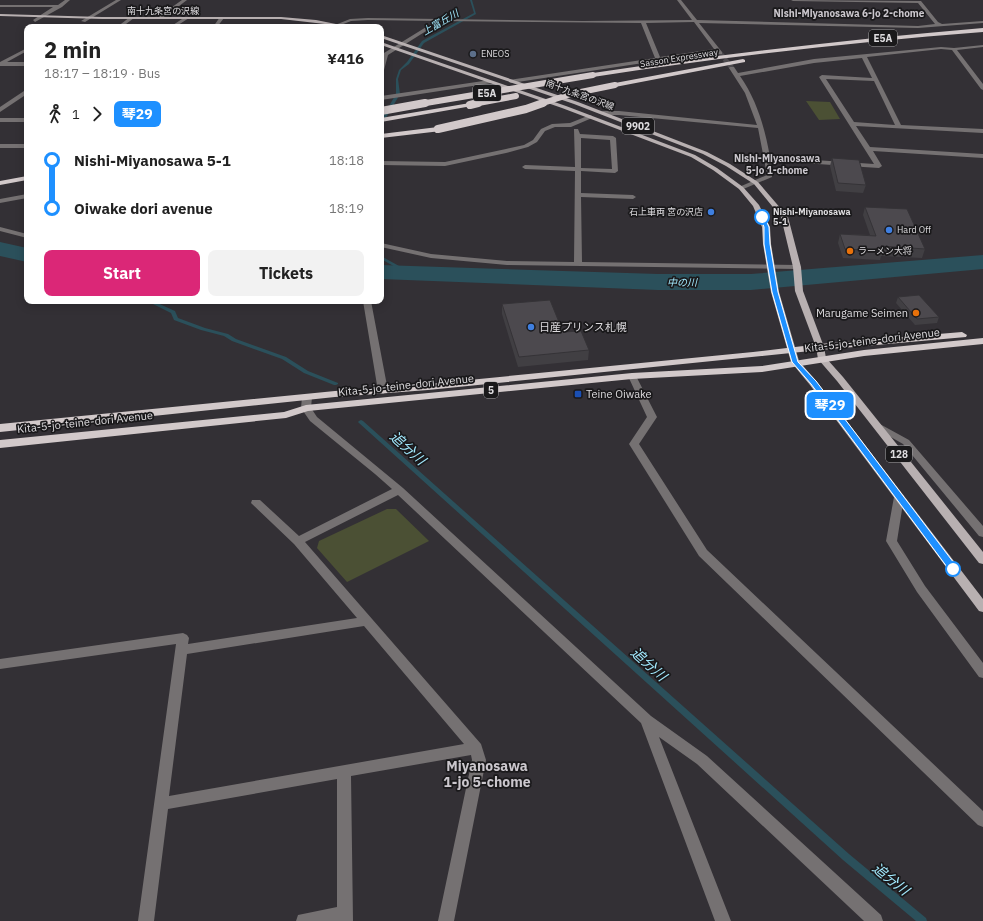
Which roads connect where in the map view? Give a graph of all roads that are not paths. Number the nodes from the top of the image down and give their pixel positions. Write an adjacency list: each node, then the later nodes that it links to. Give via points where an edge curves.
1 (68, 0): 7 (street)
2 (119, 0): 10 (street)
3 (185, 0): 12 (street)
4 (679, 0): 21 (street)
5 (793, 0): 30 (street, via 919,2 936,23)
6 (0, 6): 7 (street)
7 (60, 6): 9 (street)
8 (0, 15): 9 (main road, 南十九条宮の沢線)
9 (42, 17): 10 (main road, 南十九条宮の沢線); 16 (street)
10 (90, 18): 11 (main road, 南十九条宮の沢線); 17 (street)
11 (132, 18): 12 (main road, 南十九条宮の沢線); 18 (street)
12 (160, 18): 13 (main road, 南十九条宮の沢線)
13 (187, 18): 15 (main road, 南十九条宮の沢線); 19 (street)
14 (0, 19): 16 (main road, 南十九条宮の沢線)
15 (221, 19): 19 (main road, 南十九条宮の沢線); 26 (street); 27 (main road, 南十九条宮の沢線); 28 (main road, 南十九条宮の沢線, via 281,18)
16 (35, 21): 17 (main road, 南十九条宮の沢線)
17 (83, 21): 18 (main road, 南十九条宮の沢線)
18 (127, 21): 19 (main road, 南十九条宮の沢線); 24 (street)
19 (180, 21): 25 (street)
20 (440, 21): 22 (street); 29 (street, via 350,20); 34 (street)
21 (694, 21): 22 (street); 30 (street); 42 (street, via 719,52)
22 (644, 22): 42 (street)
23 (983, 22): 30 (street)
24 (123, 24)
25 (176, 24)
26 (217, 24)
27 (304, 24)
28 (330, 24)
29 (340, 24)
30 (943, 26)
31 (983, 30): 55 (highway, Sasson Expressway / E5A, bridge, via 784,49 593,76)
32 (983, 35): 40 (highway, Sasson Expressway / E5A)
33 (384, 37): 34 (main road, 南十九条宮の沢線 / 9902)
34 (404, 43): 37 (street); 49 (main road, 南十九条宮の沢線 / 9902)
35 (384, 44): 37 (main road, 南十九条宮の沢線 / 9902)
36 (983, 46): 38 (street)
37 (397, 48): 43 (street, via 386,54); 50 (main road, 南十九条宮の沢線 / 9902)
38 (954, 49): 41 (street, via 941,48); 51 (street, via 974,72)
39 (24, 51): 44 (street)
40 (792, 53): 60 (highway, Sasson Expressway / E5A, bridge, via 600,80 470,106); 66 (highway, bridge, via 615,85 571,94 526,109 438,128)
41 (864, 56): 47 (street, via 814,61); 48 (street)
42 (658, 59): 49 (street)
43 (384, 60)
44 (1, 64): 45 (street)
45 (24, 64)
46 (732, 68): 47 (street)
47 (737, 75): 64 (street)
48 (876, 80): 62 (street, via 822,77); 63 (street)
49 (511, 81): 56 (main road, 南十九条宮の沢線 / 9902)
50 (490, 82): 53 (street); 57 (main road, 南十九条宮の沢線 / 9902)
51 (983, 88)
52 (24, 93): 54 (street)
53 (384, 98)
54 (0, 110)
55 (384, 111)
56 (603, 113): 64 (street); 80 (main road, 南十九条宮の沢線 / 9902, via 705,153)
57 (590, 117): 61 (street); 82 (main road, 南十九条宮の沢線 / 9902, via 693,156 715,168)
58 (0, 120): 59 (street)
59 (24, 120)
60 (384, 120)
61 (574, 123): 67 (street); 73 (street, via 554,125 543,130 535,141 526,146 445,164)
62 (852, 124): 63 (street); 70 (street)
63 (899, 126): 65 (street)
64 (761, 127): 72 (street)
65 (983, 131)
66 (384, 136)
67 (578, 136): 75 (street); 75 (street, via 613,138 615,171)
68 (0, 146): 69 (street)
69 (24, 146)
70 (868, 149): 71 (street); 72 (street, via 880,166)
71 (983, 156)
72 (768, 159): 80 (street, via 770,176)
73 (384, 163)
74 (525, 167): 75 (street)
75 (578, 168): 84 (street)
76 (24, 172): 77 (highway)
77 (0, 176)
78 (24, 179): 79 (highway)
79 (0, 183)
80 (756, 183): 82 (street); 93 (main road, 南十九条宮の沢線 / 9902, via 784,217)
81 (24, 186): 83 (highway)
82 (741, 188): 92 (main road, 南十九条宮の沢線 / 9902, via 756,205 766,227)
83 (0, 190)
84 (578, 195): 85 (street); 91 (street)
85 (632, 196)
86 (24, 197): 87 (street)
87 (0, 201)
88 (0, 229): 89 (street)
89 (24, 235)
90 (384, 245): 91 (street, via 431,256 507,263)
91 (578, 264): 92 (street)
92 (771, 267): 93 (street); 98 (main road, 南十九条宮の沢線 / 9902, via 775,292)
93 (797, 267): 97 (main road, 南十九条宮の沢線 / 9902, via 799,291)
94 (368, 304): 102 (street)
95 (983, 333): 97 (highway, Kita-5-jo-teine-dori Avenue / 5)
96 (983, 341): 99 (highway, Kita-5-jo-teine-dori Avenue / 5)
97 (820, 347): 98 (highway, Kita-5-jo-teine-dori Avenue / 5); 99 (main road, 南十九条宮の沢線)
98 (792, 350): 100 (main road, 128); 102 (highway, Kita-5-jo-teine-dori Avenue / 5)
99 (822, 359): 100 (highway, Kita-5-jo-teine-dori Avenue / 5); 104 (main road, 128)
100 (795, 362): 101 (highway, Kita-5-jo-teine-dori Avenue / 5, via 762,369); 108 (main road, 128)
101 (632, 376): 103 (highway, Kita-5-jo-teine-dori Avenue / 5); 122 (street, via 652,417 634,444 703,553)
102 (383, 390): 103 (highway, Kita-5-jo-teine-dori Avenue / 5)
103 (306, 403): 105 (highway, Kita-5-jo-teine-dori Avenue / 5, via 287,400); 106 (highway, Kita-5-jo-teine-dori Avenue / 5, via 286,415); 107 (street, via 313,419)
104 (878, 426): 110 (street, via 906,442); 112 (main road, 128)
105 (0, 428)
106 (0, 444)
107 (399, 490): 111 (street); 118 (street)
108 (900, 497): 113 (main road, 128); 117 (street, via 892,541 921,589)
109 (256, 503): 111 (street)
110 (983, 533)
111 (298, 541): 114 (street)
112 (983, 560)
113 (983, 608)
114 (367, 621): 115 (street); 119 (street)
115 (181, 650): 116 (street, via 183,638); 121 (street)
116 (0, 664)
117 (983, 673)
118 (646, 720): 127 (street); 128 (street, via 702,760)
119 (476, 748): 120 (street); 126 (street, via 479,760)
120 (344, 772): 121 (street); 123 (street)
121 (162, 804): 124 (street)
122 (983, 820)
123 (345, 917): 125 (street)
124 (146, 921)
125 (304, 921)
126 (446, 921)
127 (722, 921)
128 (876, 921)

